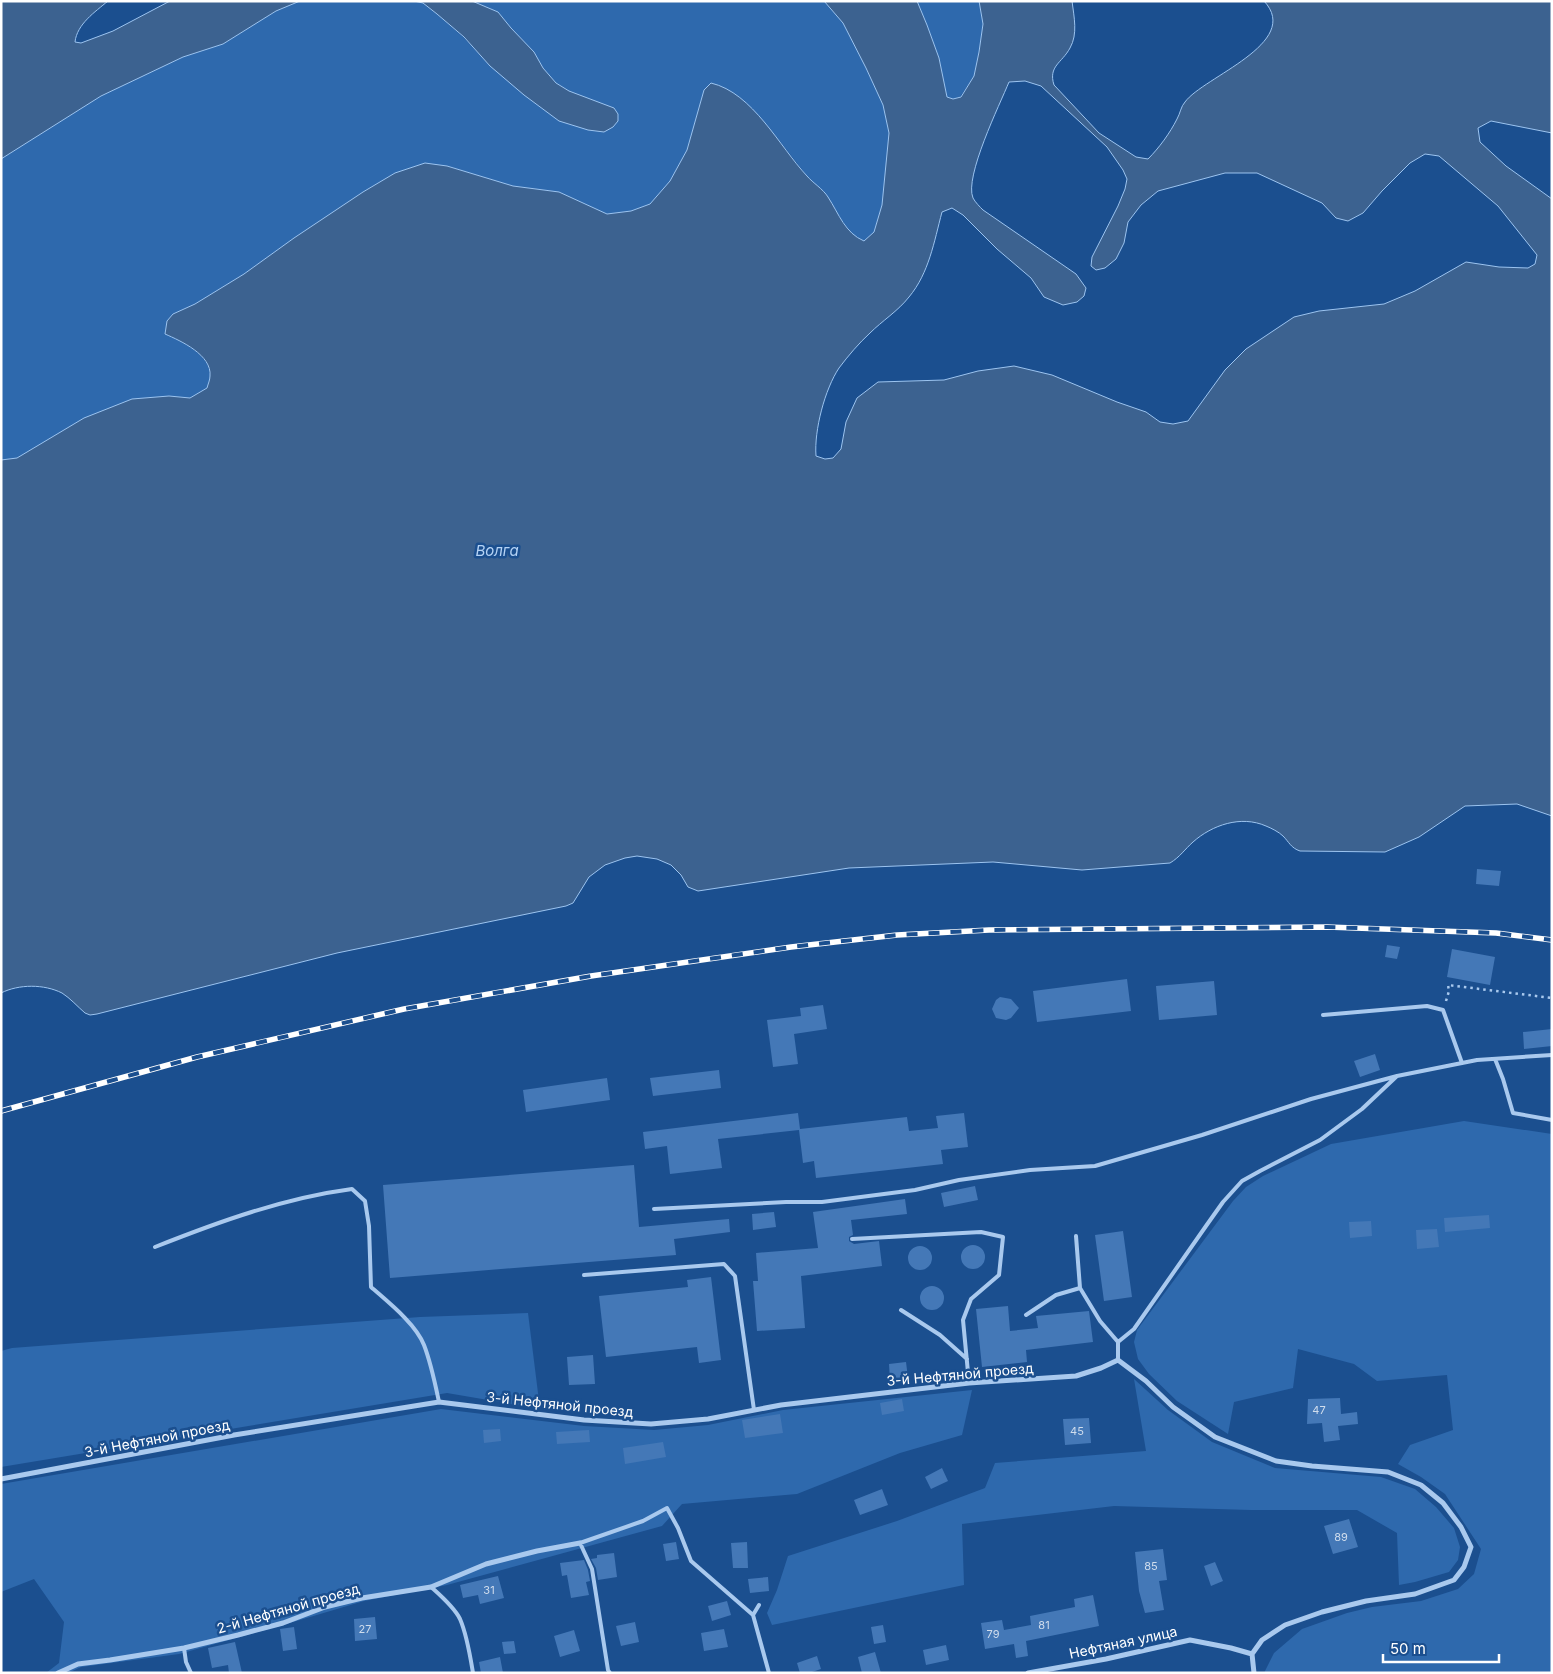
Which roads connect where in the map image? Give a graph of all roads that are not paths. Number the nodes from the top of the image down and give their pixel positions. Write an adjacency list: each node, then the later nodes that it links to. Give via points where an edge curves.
1 (1322, 1014): 4 (lane, via 1427,1006 1443,1010)
2 (1552, 1055): 3 (lane)
3 (1495, 1059): 4 (lane); 6 (lane, via 1513,1113)
4 (1462, 1063): 5 (lane)
5 (1396, 1076): 7 (lane, via 1095,1166 1030,1170 822,1202); 15 (lane, via 1362,1109 1320,1140 1242,1181 1206,1226 1134,1329)
6 (1552, 1120)
7 (654, 1209)
8 (1076, 1236): 12 (lane)
9 (852, 1239): 16 (lane, via 981,1232 1003,1237 999,1275 972,1299 963,1320)
10 (155, 1247): 19 (lane, via 210,1225 317,1194 352,1189 364,1200 369,1226 371,1287 403,1315 424,1343)
11 (584, 1275): 20 (lane, via 724,1264 735,1276)
12 (1080, 1288): 14 (lane, via 1056,1295); 15 (lane, via 1100,1321)
13 (901, 1310): 16 (lane, via 940,1335)
14 (1026, 1315)
15 (1118, 1342): 17 (lane)
16 (967, 1359): 18 (lane)
17 (1118, 1360): 18 (street, 3-й Нефтяной проезд, via 1076,1376); 27 (street, via 1215,1437 1276,1461 1388,1472 1421,1485 1443,1503 1471,1547 1464,1567 1454,1580 1415,1594 1322,1612 1286,1626 1262,1640)
18 (969, 1383): 20 (street, 3-й Нефтяной проезд)
19 (439, 1402): 20 (street, 3-й Нефтяной проезд, via 584,1420 651,1424 708,1419); 21 (street, 3-й Нефтяной проезд, via 234,1435)
20 (754, 1410)
21 (1, 1479)
22 (580, 1543): 23 (street, 2-й Нефтяной проезд, via 486,1564); 25 (lane, via 643,1521 667,1508 691,1561); 31 (lane, via 592,1569)
23 (431, 1587): 26 (street, 2-й Нефтяной проезд, via 325,1607 283,1623); 30 (lane, via 460,1619)
24 (759, 1605): 25 (lane)
25 (753, 1615): 32 (lane)
26 (184, 1648): 28 (street, 2-й Нефтяной проезд, via 78,1664); 29 (lane)
27 (1252, 1654): 33 (street, Нефтяная улица, via 1190,1640); 34 (street)
28 (58, 1673)
29 (191, 1673)
30 (473, 1673)
31 (610, 1673)
32 (769, 1673)
33 (1028, 1673)
34 (1254, 1673)

